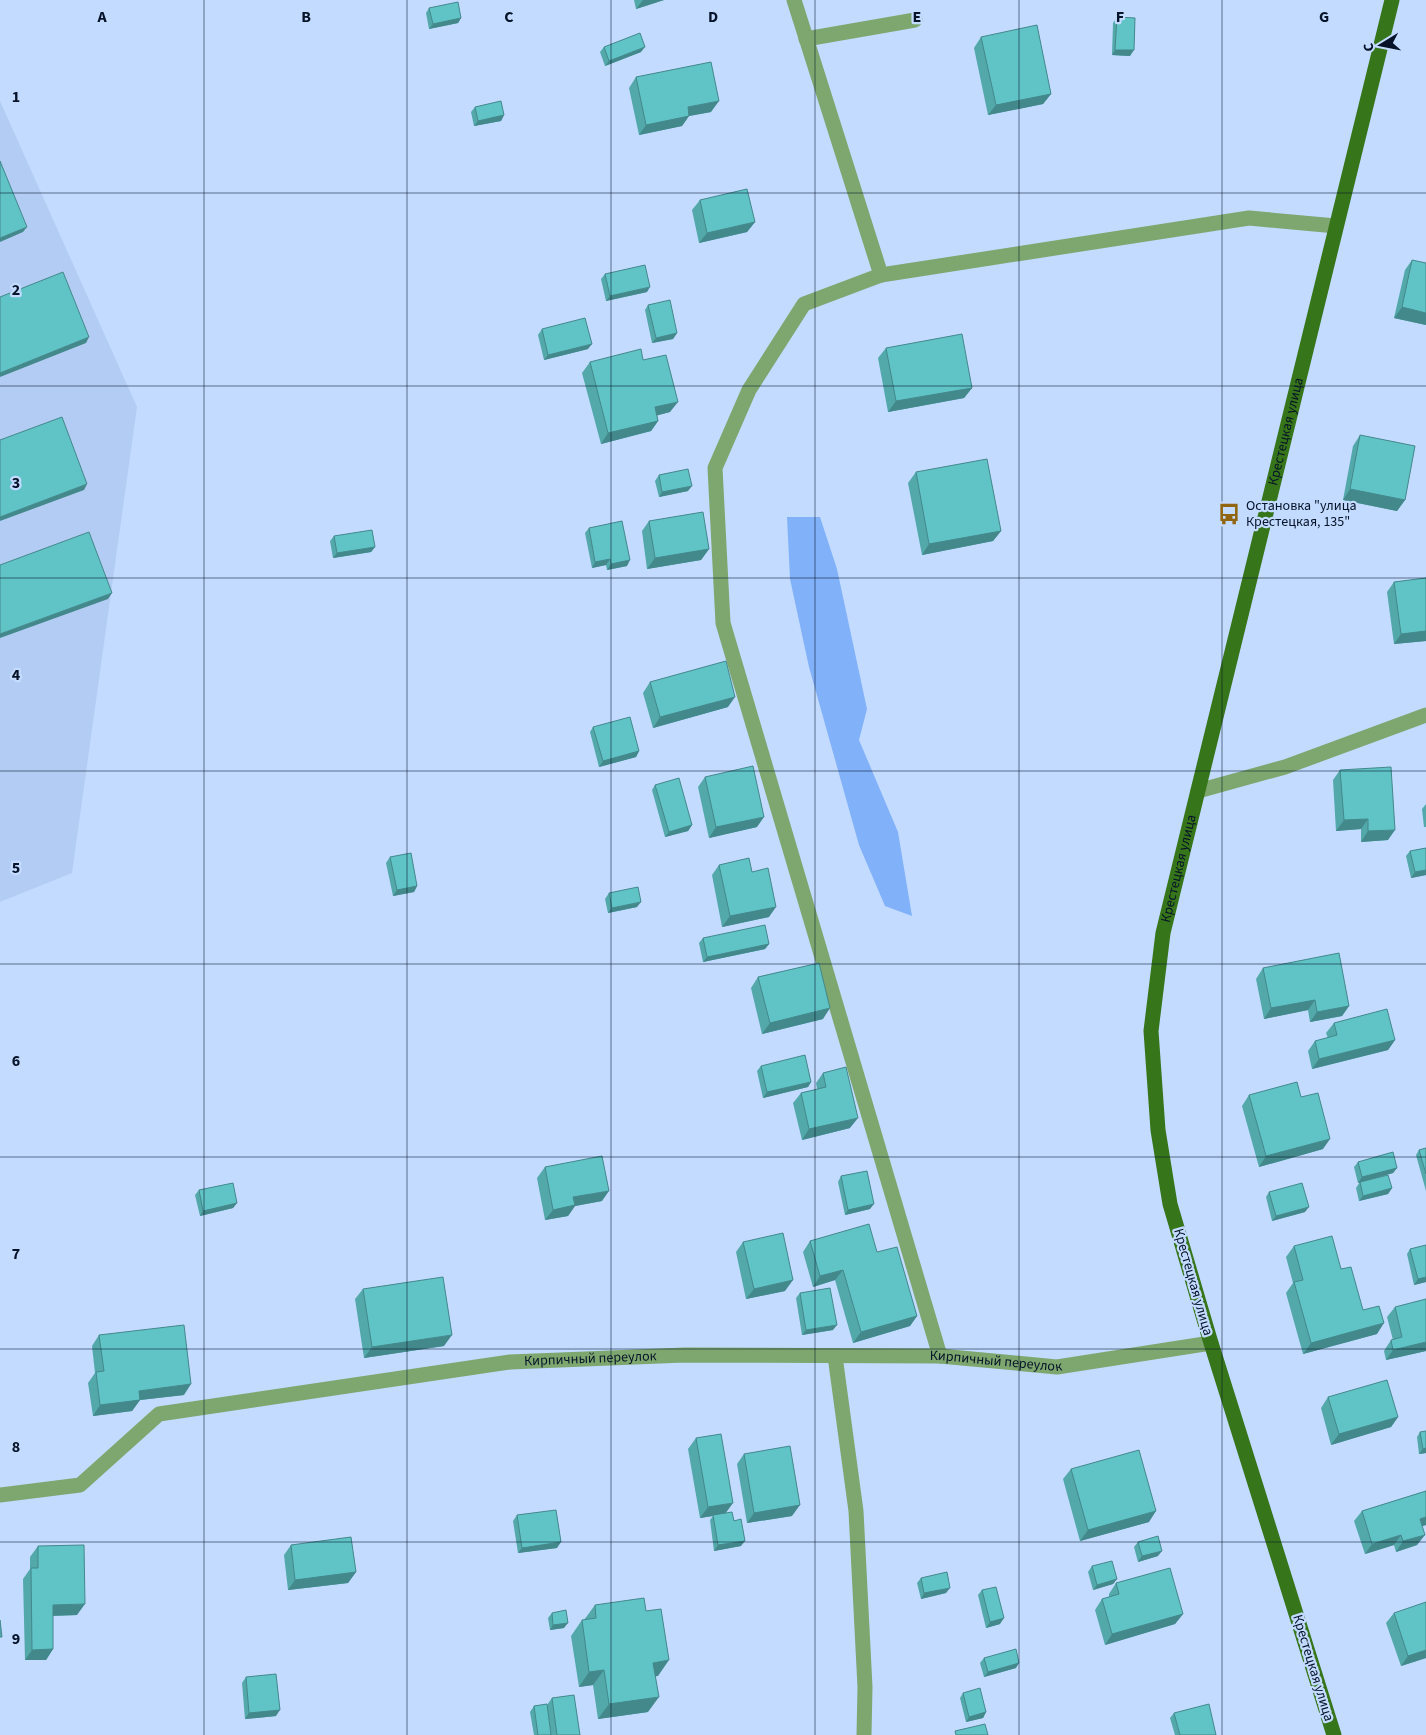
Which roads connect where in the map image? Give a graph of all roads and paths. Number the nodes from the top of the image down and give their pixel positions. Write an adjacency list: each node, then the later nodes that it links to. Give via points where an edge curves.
1 (794, 0): 4 (street)
2 (1392, 0): 5 (main road, Крестецкая улица)
3 (915, 20): 4 (street)
4 (806, 39): 6 (street)
5 (1336, 226): 6 (street, via 1249,218); 8 (main road, Крестецкая улица)
6 (881, 275): 11 (street, via 804,304 748,390 716,468 723,623)
7 (1426, 715): 8 (street, via 1285,767)
8 (1198, 791): 9 (main road, Крестецкая улица, via 1163,933 1151,1031 1158,1130 1170,1204)
9 (1211, 1343): 11 (street, Кирпичный переулок, via 1057,1367); 14 (main road, Крестецкая улица)
10 (835, 1356): 11 (street, Кирпичный переулок); 12 (street, Кирпичный переулок, via 685,1355 510,1362 159,1414 80,1485); 13 (street, via 856,1511 865,1687)
11 (940, 1356)
12 (0, 1495)
13 (864, 1735)
14 (1334, 1735)

